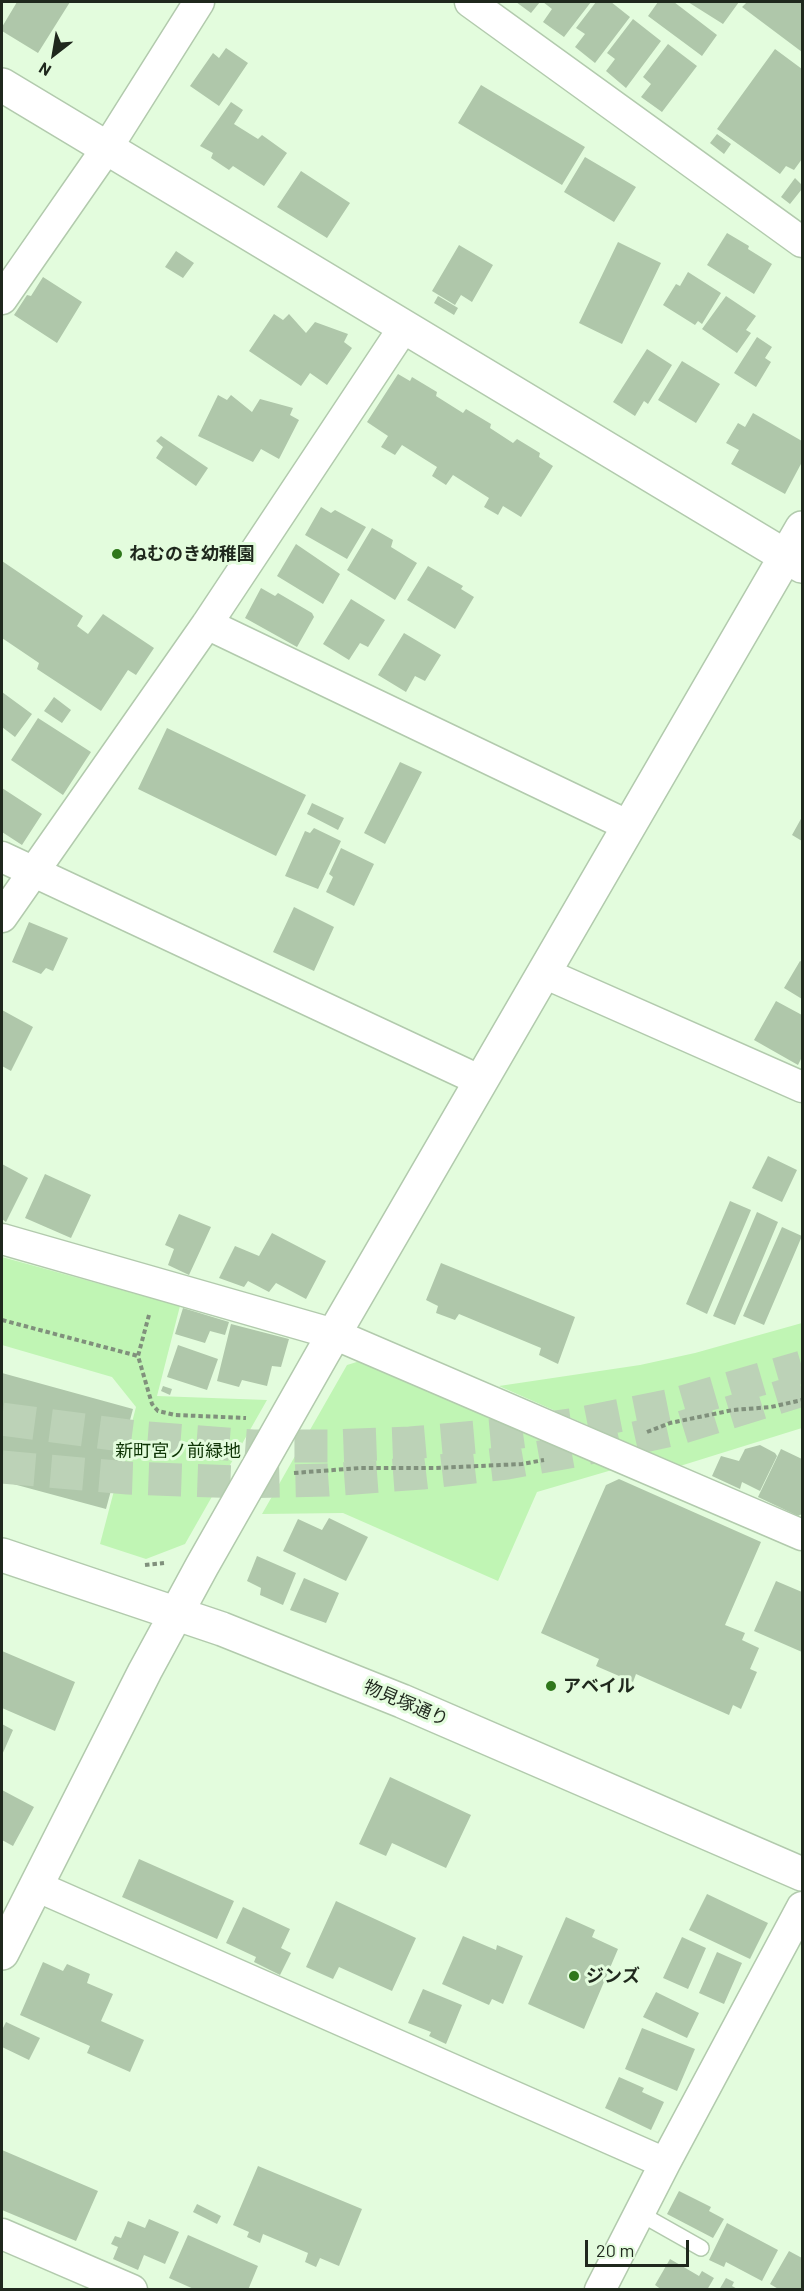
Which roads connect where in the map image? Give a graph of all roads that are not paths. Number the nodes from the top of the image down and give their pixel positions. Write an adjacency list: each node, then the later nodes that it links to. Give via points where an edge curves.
1 (199, 2): 4 (street)
2 (470, 2): 5 (street)
3 (2, 85): 4 (street)
4 (107, 148): 6 (street); 7 (street)
5 (802, 242)
6 (2, 299)
7 (404, 327): 9 (street); 10 (street)
8 (802, 528): 9 (street)
9 (794, 561): 11 (street)
10 (207, 624): 11 (street); 13 (street)
11 (629, 826): 15 (street)
12 (2, 857): 13 (street)
13 (32, 872): 14 (street); 16 (street)
14 (2, 917)
15 (544, 973): 16 (street); 17 (street)
16 (480, 1081): 19 (street)
17 (802, 1086)
18 (2, 1239): 19 (street)
19 (334, 1334): 20 (street); 22 (street)
20 (802, 1535)
21 (2, 1555): 22 (street, 物見塚通り)
22 (177, 1613): 23 (street, 物見塚通り, via 402,1701); 24 (street)
23 (802, 1874)
24 (36, 1886): 26 (street); 27 (street)
25 (802, 1907): 27 (street)
26 (2, 1953)
27 (665, 2163): 28 (street)
28 (639, 2213): 30 (lane); 32 (street)
29 (2, 2234): 31 (street)
30 (701, 2248)
31 (132, 2289)
32 (600, 2289)

